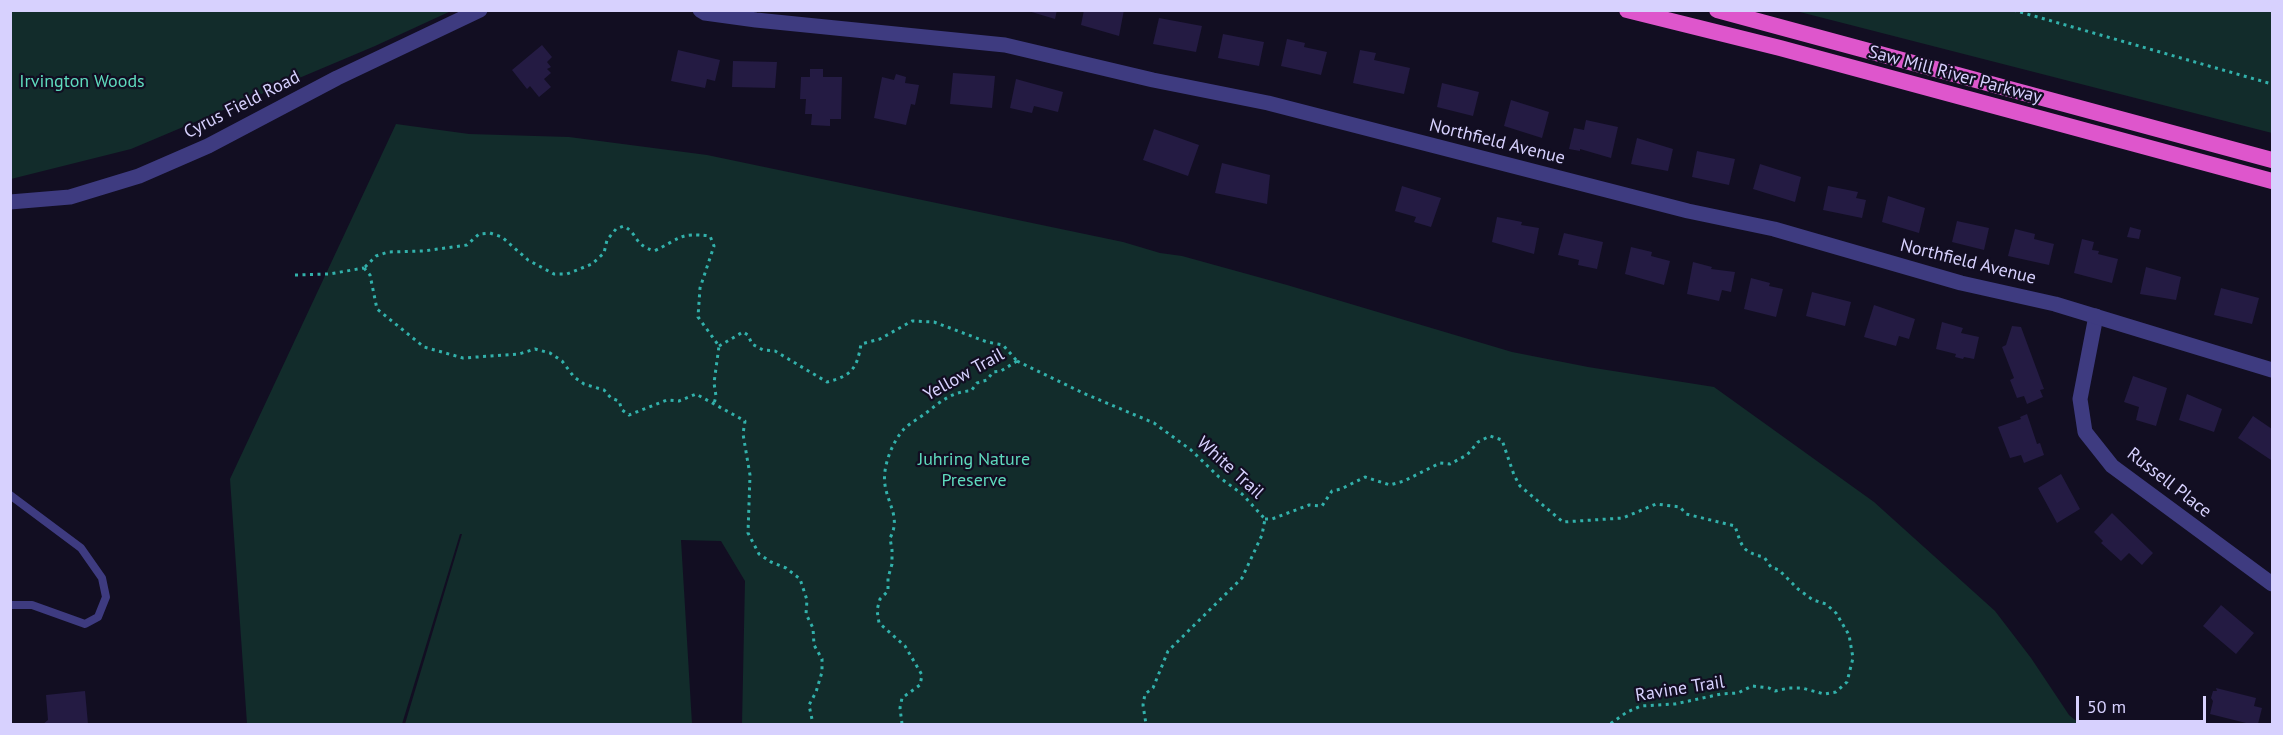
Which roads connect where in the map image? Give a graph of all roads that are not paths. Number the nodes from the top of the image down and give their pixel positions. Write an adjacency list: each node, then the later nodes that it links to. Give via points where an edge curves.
1 (480, 10): 7 (street, Cyrus Field Road, via 337,78 208,146 139,176 70,197)
2 (700, 10): 8 (street, Northfield Avenue, via 756,20 1005,45 1268,103 1688,211 1774,229 1961,283)
3 (1627, 10): 6 (highway, Saw Mill River Parkway)
4 (1718, 10): 5 (highway, Saw Mill River Parkway)
5 (2272, 160)
6 (2272, 181)
7 (10, 202)
8 (2096, 316): 9 (street, Northfield Avenue); 11 (street, Russell Place, via 2080,399 2085,432 2112,466)
9 (2272, 370)
10 (10, 495): 12 (lane, via 81,548 102,578 106,597 98,616 85,624 32,605)
11 (2272, 584)
12 (10, 605)

